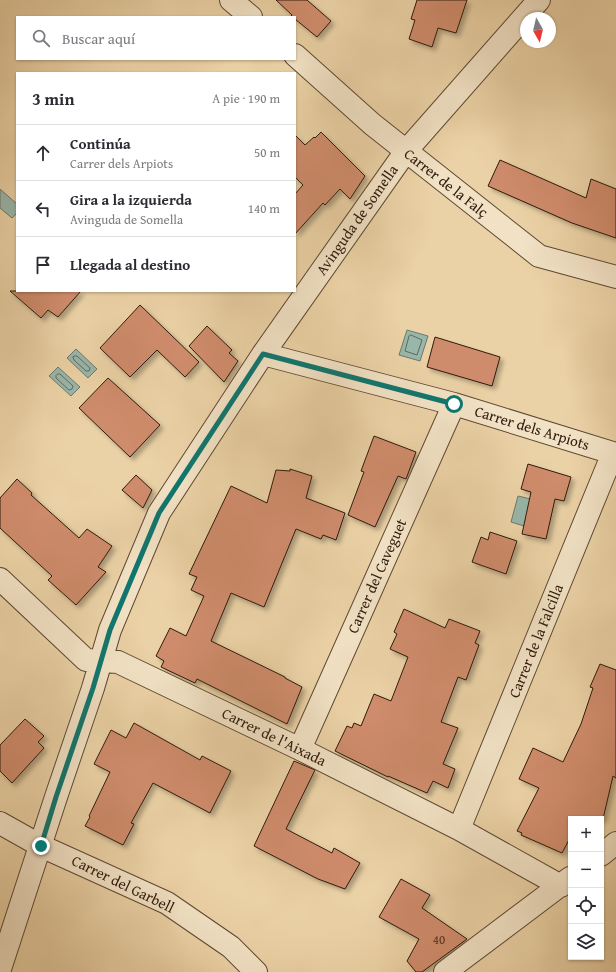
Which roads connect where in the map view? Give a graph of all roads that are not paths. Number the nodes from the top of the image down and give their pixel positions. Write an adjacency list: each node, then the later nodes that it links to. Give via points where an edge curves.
1 (231, 0): 3 (street)
2 (539, 0): 5 (street, Avinguda de Somella)
3 (250, 16)
4 (300, 60): 5 (street, Carrer de la Falç)
5 (406, 152): 6 (street, Carrer de la Falç, via 539,256); 7 (street, Avinguda de Somella)
6 (616, 277)
7 (263, 354): 8 (street, Carrer dels Arpiots); 11 (street, Avinguda de Somella, via 159,513 110,630)
8 (454, 404): 9 (street, Carrer dels Arpiots); 12 (street, Carrer del Caveguet)
9 (615, 454): 14 (street, Carrer de la Falcilla)
10 (0, 579): 11 (street, Carrer de l'Aixada, via 86,660)
11 (102, 660): 12 (street, Carrer de l'Aixada, via 118,662); 16 (street, Avinguda de Somella)
12 (300, 749): 14 (street, Carrer de l'Aixada)
13 (0, 823): 16 (street, Carrer del Garbell)
14 (459, 829): 18 (street, Carrer de l'Aixada)
15 (616, 844): 17 (street)
16 (41, 846): 19 (street, Avinguda de Somella); 20 (street, Carrer del Garbell, via 167,903 231,947)
17 (604, 853)
18 (566, 882): 21 (street)
19 (0, 970)
20 (256, 972)
21 (445, 972)

